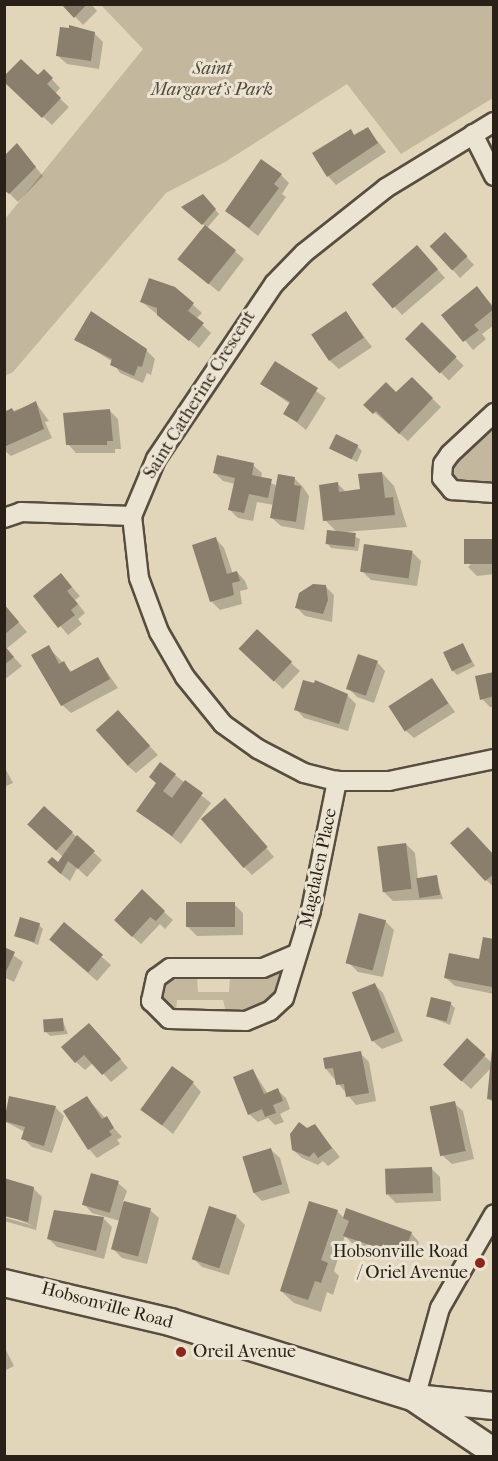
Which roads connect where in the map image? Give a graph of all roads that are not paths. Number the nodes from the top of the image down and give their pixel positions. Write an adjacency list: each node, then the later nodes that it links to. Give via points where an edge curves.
1 (494, 122): 2 (street, Saint Catherine Crescent)
2 (473, 134): 3 (street); 6 (street, Saint Catherine Crescent, via 386,189 304,253 274,284 156,459)
3 (494, 176)
4 (494, 413): 5 (street, via 442,464 442,478 452,490)
5 (494, 493)
6 (132, 516): 7 (street, via 21,513); 9 (street, Saint Catherine Crescent, via 139,578 159,632 185,677 223,724 258,749 304,773)
7 (4, 518)
8 (494, 759): 9 (street, Saint Catherine Crescent, via 389,781)
9 (337, 781): 10 (street, Magdalen Place, via 311,910)
10 (296, 954): 10 (street, Magdalen Place, via 294,974 284,998 270,1011 246,1021 169,1019 151,1002 151,987 156,978 170,968 263,968)
11 (494, 1214): 13 (street, via 440,1308)
12 (4, 1282): 13 (main road, Hobsonville Road, via 170,1322)
13 (414, 1398): 14 (main road, Hobsonville Road); 15 (main road, Hobsonville Road)
14 (494, 1406)
15 (494, 1452)

